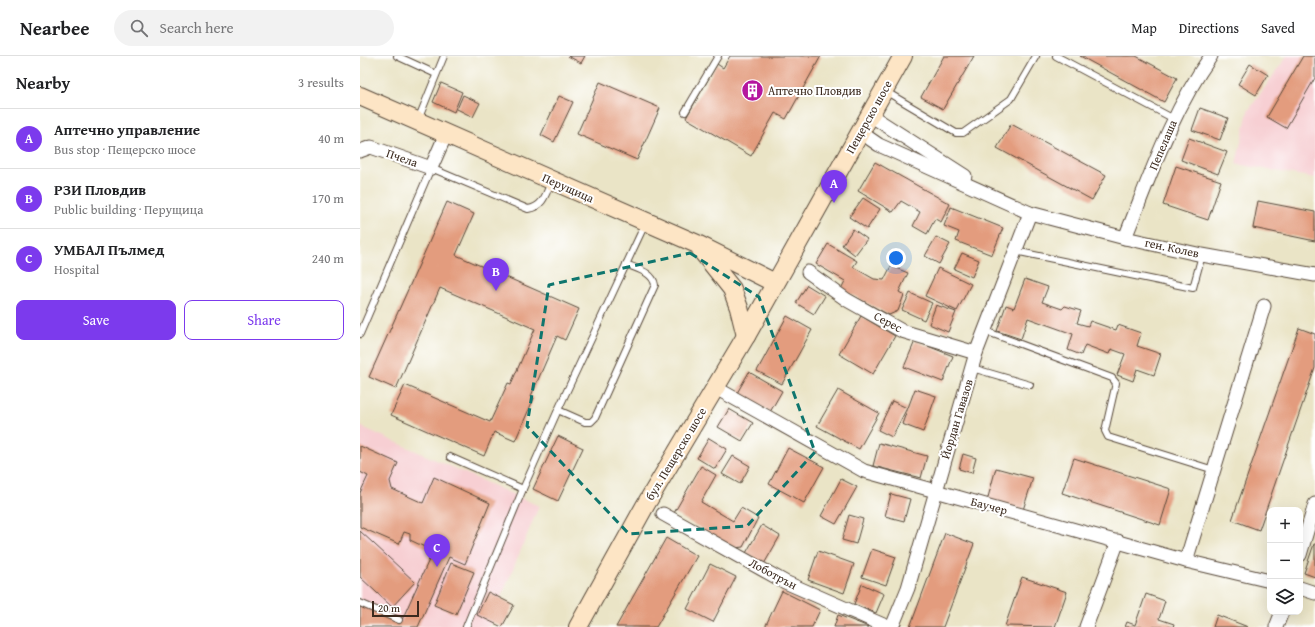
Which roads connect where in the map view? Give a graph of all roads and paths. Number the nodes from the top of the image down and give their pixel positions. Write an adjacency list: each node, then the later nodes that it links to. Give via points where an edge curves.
1 (397, 56): 8 (lane)
2 (444, 56): 8 (lane)
3 (718, 56): 11 (lane)
4 (903, 56): 9 (main road, Пещерско шосе)
5 (1036, 56): 9 (lane, via 1011,99 963,133 956,134)
6 (1056, 56): 13 (lane)
7 (1211, 56): 13 (street, Пепелаша, via 1196,77)
8 (436, 74): 14 (lane)
9 (884, 90): 12 (main road, Пещерско шосе)
10 (360, 96): 14 (main road, Перущица)
11 (685, 112)
12 (870, 116): 15 (main road, Пещерско шосе); 20 (street)
13 (1174, 119): 23 (street, Пепелаша)
14 (418, 121): 16 (main road, Перущица)
15 (860, 132): 20 (street, via 879,145); 30 (main road, Пещерско шосе)
16 (446, 134): 18 (street, Пчела); 19 (main road, Перущица)
17 (360, 151): 18 (street, Пчела, via 371,147)
18 (431, 168): 19 (lane, via 528,209 542,202); 33 (lane)
19 (552, 180): 22 (main road, Перущица)
20 (1011, 204): 21 (street, ген. Колев)
21 (1030, 213): 23 (street, ген. Колев); 25 (street, Йордан Гавазов)
22 (646, 222): 24 (main road, Перущица); 27 (lane)
23 (1125, 238): 26 (street, ген. Колев)
24 (697, 244): 30 (main road, Перущица); 34 (main road, via 732,289)
25 (1015, 251): 26 (lane, via 1194,288); 32 (street, Йордан Гавазов)
26 (1202, 255): 29 (street, ген. Колев)
27 (626, 264): 39 (lane); 39 (lane, via 650,274 655,285 596,418 591,422 585,422)
28 (808, 272): 35 (street, Серес, via 847,300 902,331)
29 (1315, 275)
30 (775, 283): 34 (main road, бул. Пещерско шосе)
31 (1264, 306): 41 (street)
32 (985, 331): 35 (street, Йордан Гавазов); 41 (lane, via 1112,378 1116,383 1105,431 1108,437)
33 (360, 334)
34 (746, 336): 56 (main road, бул. Пещерско шосе, via 646,504)
35 (976, 354): 36 (street, Йордан Гавазов)
36 (972, 368): 37 (lane); 43 (street, Йордан Гавазов)
37 (1030, 385)
38 (723, 392): 43 (street, Баучер, via 864,471)
39 (558, 410): 42 (lane)
40 (450, 457): 42 (lane)
41 (1214, 470): 48 (street)
42 (523, 489): 55 (lane)
43 (935, 491): 46 (street, Баучер); 58 (street, Йордан Гавазов, via 908,588)
44 (1315, 504): 47 (street)
45 (663, 514): 57 (street, Лоботрън, via 785,582)
46 (1118, 540): 48 (street, Баучер); 59 (street)
47 (1303, 545)
48 (1186, 561): 49 (street, Баучер)
49 (1267, 580)
50 (1303, 589): 51 (street)
51 (1315, 593)
52 (360, 603): 54 (lane)
53 (1281, 615): 60 (street)
54 (399, 620)
55 (466, 627)
56 (578, 627)
57 (888, 627)
58 (892, 627)
59 (1086, 627)
60 (1276, 627)

